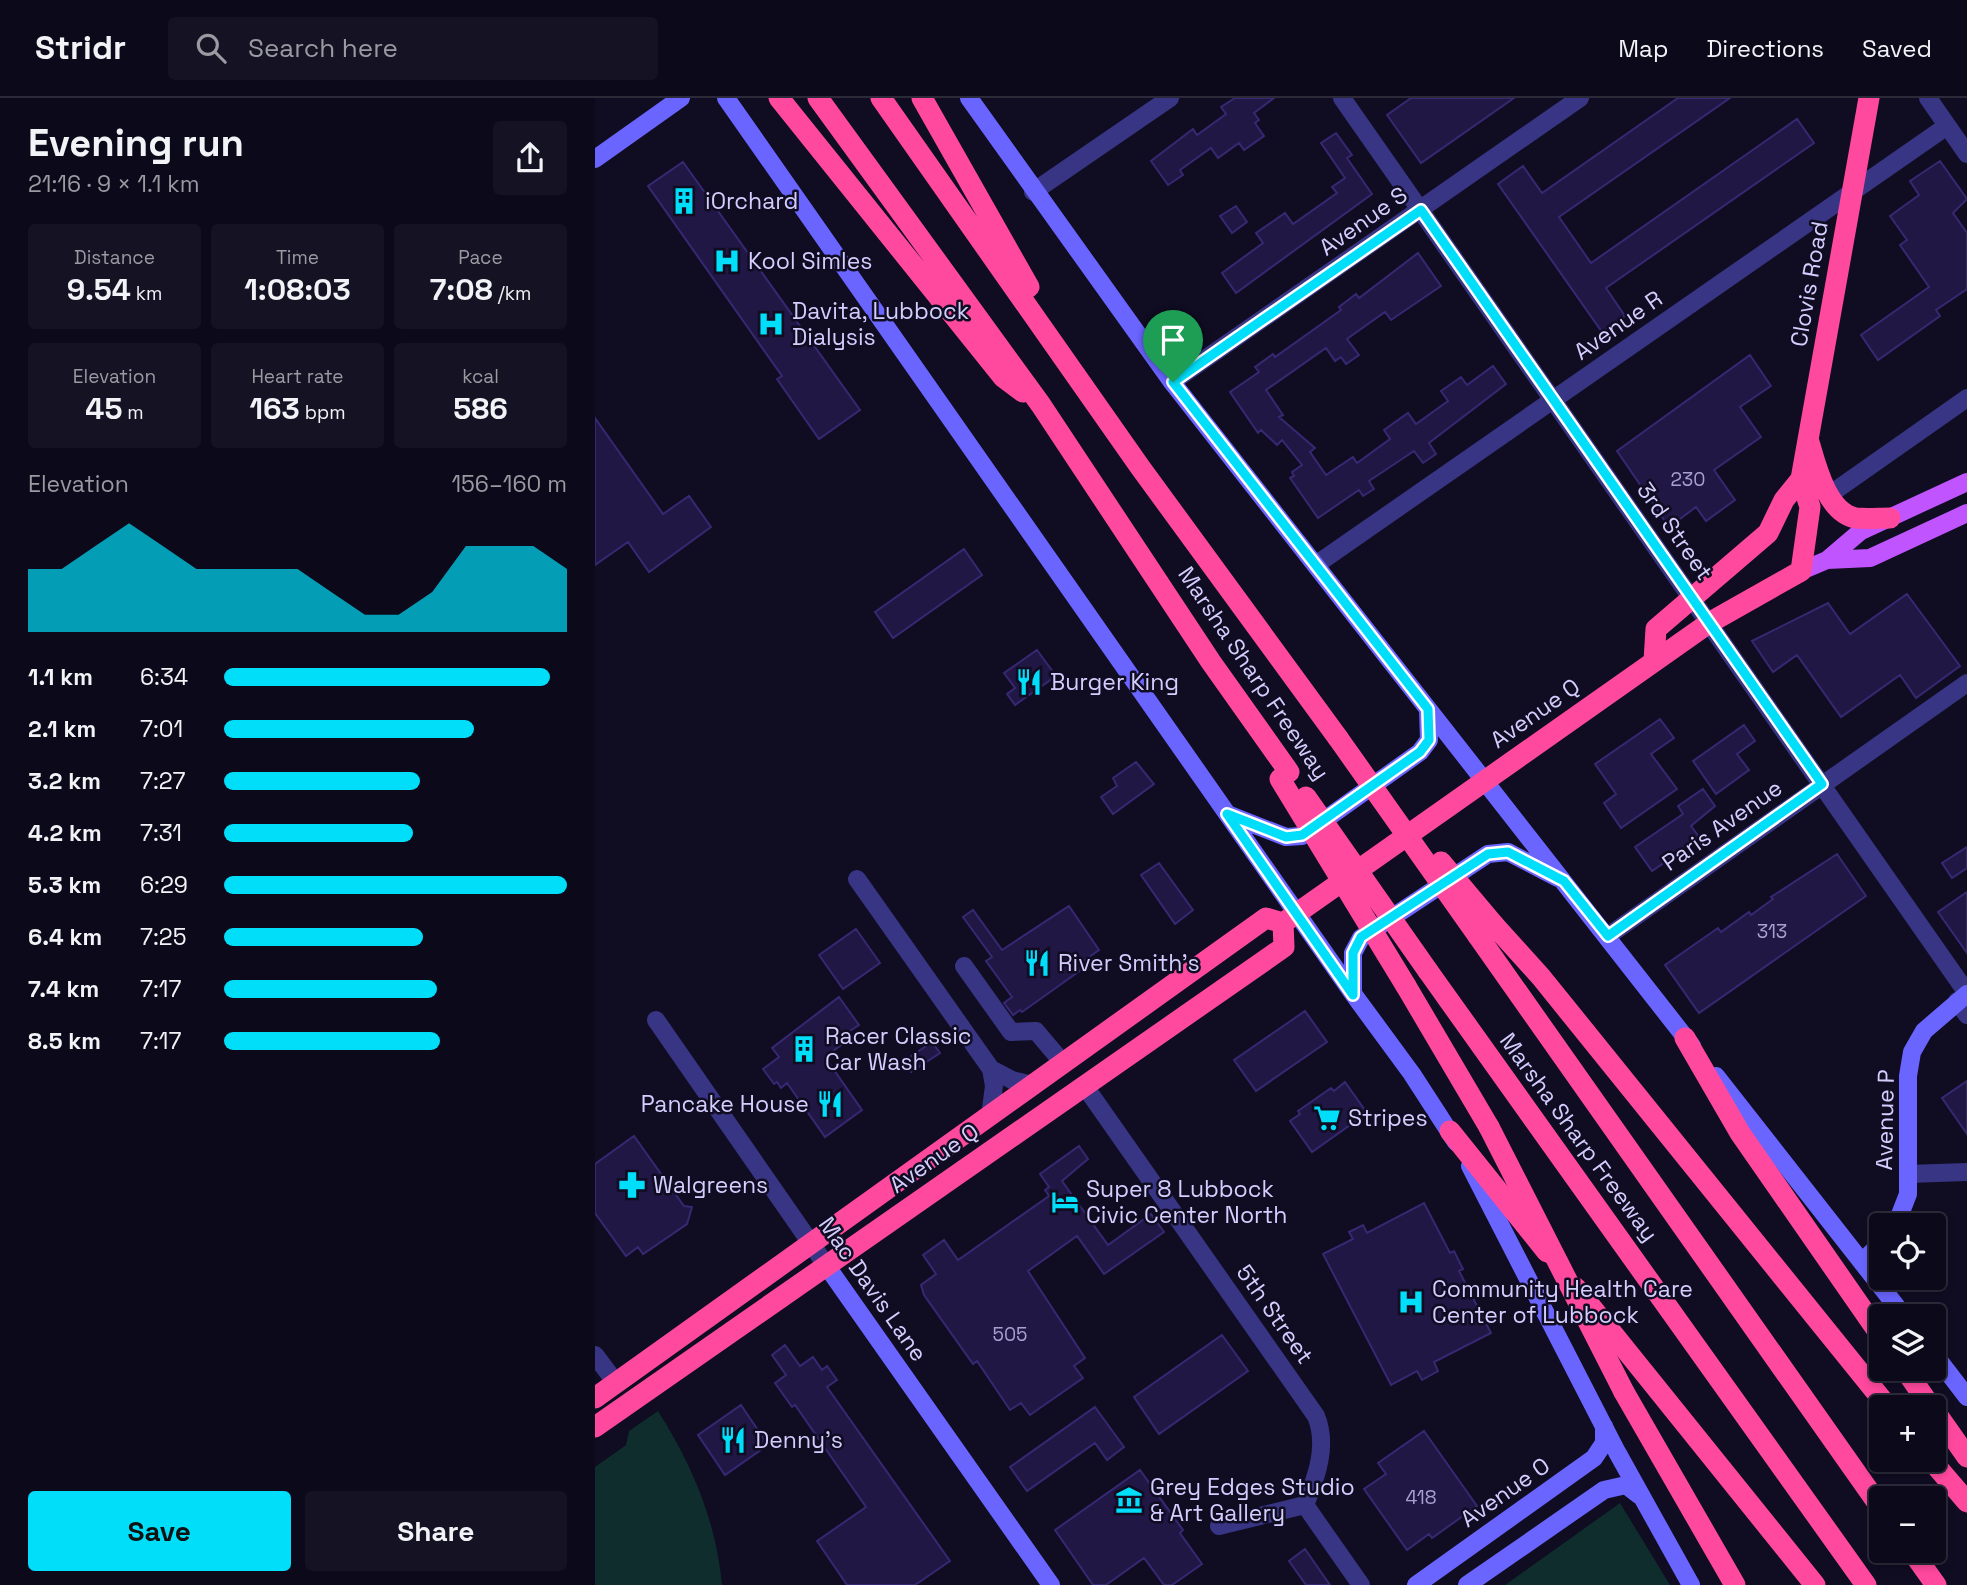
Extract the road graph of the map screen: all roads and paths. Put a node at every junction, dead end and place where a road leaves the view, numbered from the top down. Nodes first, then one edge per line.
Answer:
1 (681, 98) edge
2 (726, 98) edge
3 (779, 98) edge
4 (818, 98) edge
5 (881, 98) edge
6 (922, 98) edge
7 (969, 98) edge
8 (1170, 98) edge
9 (1342, 98) edge
10 (1580, 98) edge
11 (1868, 98) edge
12 (1928, 98) edge
13 (1947, 126) junction
14 (1967, 154) edge
15 (595, 159) edge
16 (1852, 191) junction
17 (1033, 192) junction
18 (1421, 210) junction
19 (1173, 382) junction
20 (1090, 395) junction
21 (1967, 398) edge
22 (1554, 400) junction
23 (1041, 405) junction
24 (1808, 437) junction
25 (1801, 480) junction
26 (1967, 482) edge
27 (1829, 495) junction
28 (1967, 513) edge
29 (1890, 518) junction
30 (1827, 560) junction
31 (1317, 564) junction
32 (1801, 571) junction
33 (1692, 598) junction
34 (1709, 623) junction
35 (1654, 661) junction
36 (1967, 683) edge
37 (1428, 709) junction
38 (1284, 775) junction
39 (1483, 783) junction
40 (1822, 784) junction
41 (1227, 814) junction
42 (856, 879) dead end
43 (1564, 881) junction
44 (1290, 918) junction
45 (1486, 930) junction
46 (1608, 936) junction
47 (964, 966) dead end
48 (1353, 995) junction
49 (1965, 1001) edge
50 (656, 1020) dead end
51 (1685, 1038) junction
52 (1063, 1063) junction
53 (991, 1069) junction
54 (1033, 1085) junction
55 (1084, 1085) junction
56 (990, 1116) junction
57 (1450, 1131) junction
58 (1967, 1172) edge
59 (1908, 1174) junction
60 (1901, 1213) edge
61 (813, 1245) junction
62 (1869, 1255) edge
63 (1862, 1262) junction
64 (826, 1265) junction
65 (1895, 1304) edge
66 (1869, 1319) edge
67 (595, 1355) edge
68 (1946, 1370) edge
69 (616, 1383) junction
70 (1878, 1395) edge
71 (1967, 1397) edge
72 (595, 1398) edge
73 (1604, 1426) junction
74 (595, 1427) edge
75 (1946, 1427) edge
76 (1967, 1457) edge
77 (1941, 1472) edge
78 (1869, 1490) edge
79 (1641, 1497) junction
80 (1967, 1502) edge
81 (1305, 1505) junction
82 (1219, 1526) dead end
83 (1920, 1563) edge
84 (1051, 1585) edge
85 (1361, 1585) edge
86 (1416, 1585) edge
87 (1467, 1585) edge
88 (1691, 1585) edge
89 (1735, 1585) edge
90 (1815, 1585) edge
91 (1866, 1585) edge
92 (1936, 1585) edge

1 - 15 main road
2 - 41 main road
3 - 23 highway
4 - 23 highway, Marsha Sharp Freeway
5 - 20 highway, Marsha Sharp Freeway
6 - 20 highway
7 - 17 main road
8 - 17 street
9 - 18 street, 3rd Street
10 - 18 street, Avenue S
11 - 16 highway, Clovis Road
12 - 13 street
13 - 14 street
13 - 16 street, Avenue R
16 - 22 street, Avenue R
16 - 24 highway, Clovis Road
17 - 19 main road
18 - 19 street, Avenue S
18 - 22 street, 3rd Street
19 - 31 main road
20 - 45 highway, Marsha Sharp Freeway, bridge
21 - 27 street
22 - 31 street, Avenue R
22 - 33 street, 3rd Street
23 - 38 highway, Marsha Sharp Freeway
24 - 25 highway, Clovis Road
24 - 27 highway
25 - 32 highway, Clovis Road
25 - 33 highway, Clovis Road
26 - 29 main road, Avenue Q
27 - 29 highway
28 - 30 main road, Avenue Q
29 - 30 main road, Avenue Q
30 - 32 main road, Avenue Q
31 - 37 main road
32 - 34 highway, Avenue Q
33 - 34 street, 3rd Street
33 - 35 highway, Clovis Road
34 - 35 highway, Avenue Q
34 - 40 street, 3rd Street
35 - 39 highway, Avenue Q
36 - 40 street, Paris Avenue
37 - 39 main road
37 - 41 main road
38 - 89 highway, bridge
38 - 91 highway, Marsha Sharp Freeway, bridge
39 - 43 main road
39 - 44 highway, Avenue Q
40 - 46 street, Paris Avenue
40 - 49 street, 3rd Street
41 - 44 main road
42 - 53 street
43 - 46 main road
43 - 48 main road
44 - 48 main road
44 - 52 highway, Avenue Q
44 - 55 highway, Avenue Q
45 - 70 highway
45 - 78 highway, Marsha Sharp Freeway
46 - 51 main road
47 - 52 street
48 - 57 main road
49 - 59 main road, Avenue P
50 - 61 street, Mac Davis Lane
51 - 63 main road
51 - 66 highway
52 - 54 highway, Avenue Q
53 - 54 street
53 - 56 street
54 - 56 highway, Avenue Q
55 - 64 highway, Avenue Q
55 - 81 street, 5th Street
56 - 61 highway, Avenue Q
57 - 73 main road
57 - 90 highway
58 - 59 street
59 - 60 main road, Avenue P
61 - 64 street, Mac Davis Lane
61 - 69 highway, Avenue Q
62 - 63 main road
63 - 65 main road
64 - 74 highway, Avenue Q
64 - 84 main road, Mac Davis Lane
67 - 69 street
68 - 71 main road
69 - 72 highway, Avenue Q
73 - 79 main road
73 - 86 main road, Avenue O
75 - 76 highway
77 - 80 highway
79 - 87 main road
79 - 88 main road
81 - 82 street
81 - 85 street
83 - 92 highway

